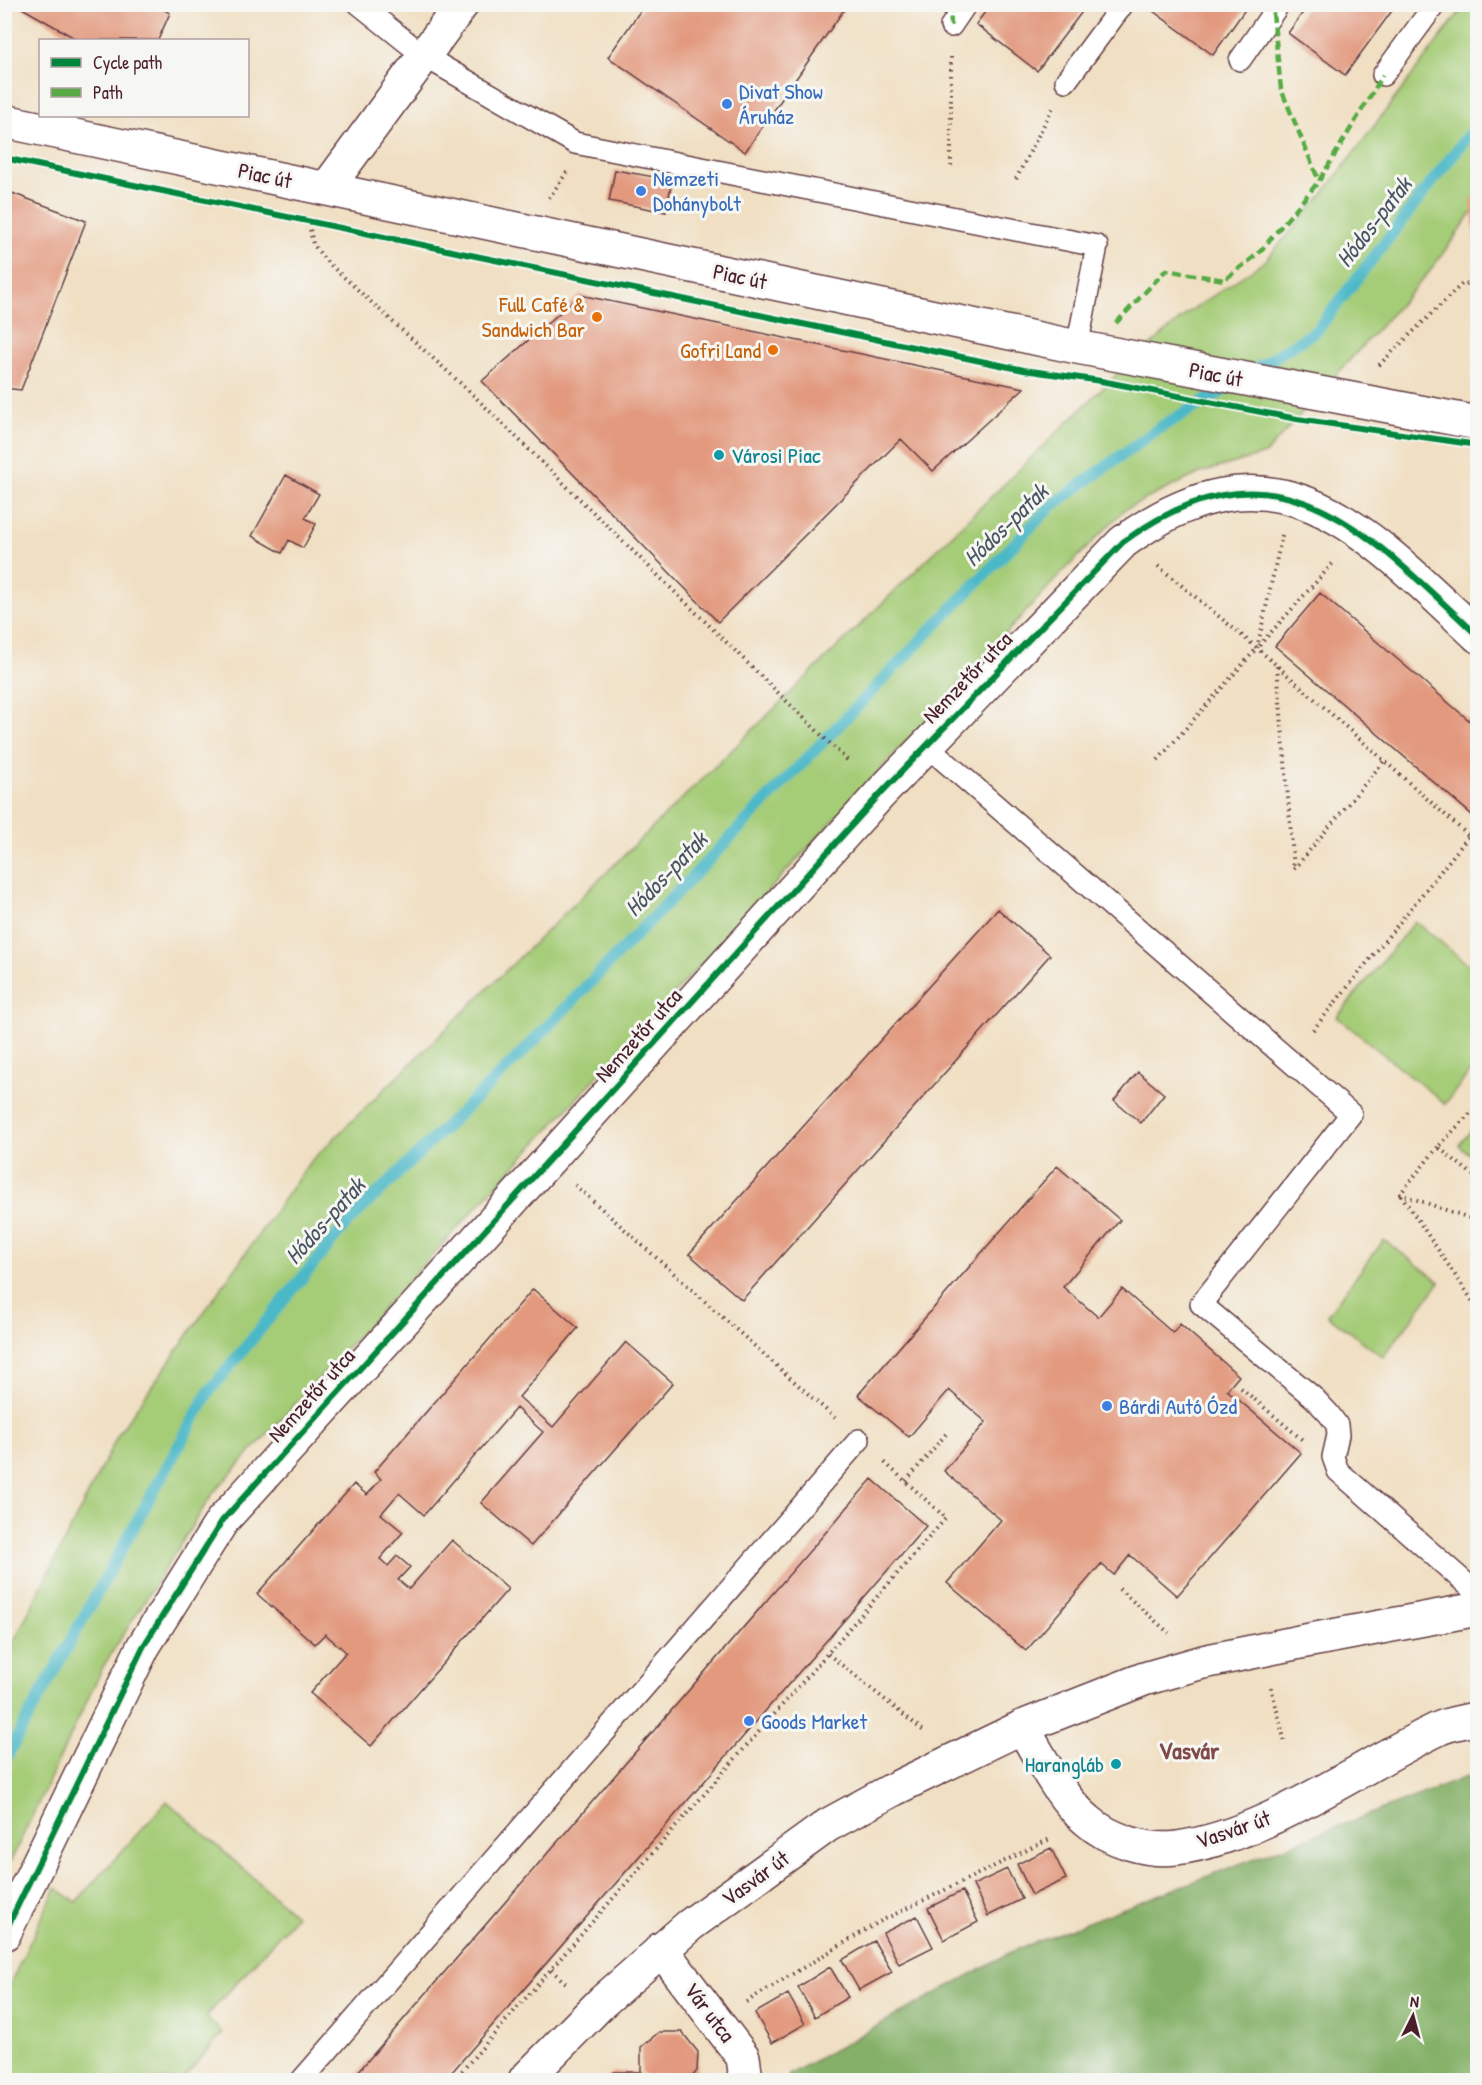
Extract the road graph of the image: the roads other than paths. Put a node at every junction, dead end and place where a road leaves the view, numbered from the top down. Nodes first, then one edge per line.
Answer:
1 (359, 4) edge
2 (462, 4) edge
3 (966, 4) edge
4 (1123, 4) edge
5 (1279, 4) edge
6 (1436, 4) edge
7 (951, 26) road end
8 (424, 56) junction
9 (1240, 60) dead end
10 (1383, 75) dead end
11 (1066, 81) road end
12 (4, 121) edge
13 (327, 188) junction
14 (1077, 347) junction
15 (1478, 423) edge
16 (1478, 636) edge
17 (926, 745) junction
18 (859, 1440) dead end
19 (1478, 1594) edge
20 (1478, 1609) edge
21 (1478, 1718) edge
22 (1022, 1727) junction
23 (4, 1934) edge
24 (661, 1949) junction
25 (302, 2080) edge
26 (525, 2080) edge
27 (743, 2080) edge

1 - 8 lane
2 - 8 street
3 - 7 lane
4 - 11 lane
5 - 9 lane
6 - 10 lane
8 - 13 street
8 - 14 lane
12 - 13 street, Piac út
13 - 14 street, Piac út
14 - 15 street, Piac út
16 - 17 street, Nemzetőr utca
17 - 19 lane
17 - 23 street, Nemzetőr utca
18 - 25 lane
20 - 22 street, Vasvár út
21 - 22 street, Vasvár út
22 - 24 street, Vasvár út
24 - 26 street, Vasvár út
24 - 27 street, Vár utca

